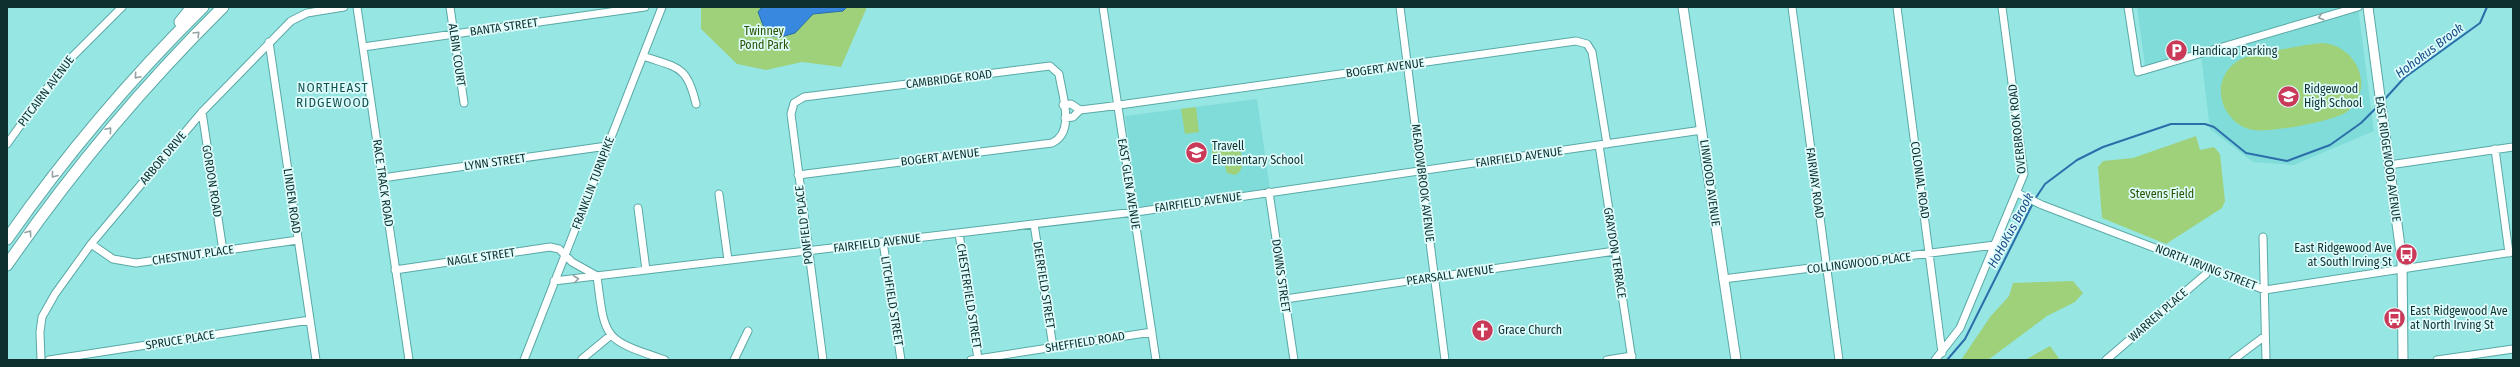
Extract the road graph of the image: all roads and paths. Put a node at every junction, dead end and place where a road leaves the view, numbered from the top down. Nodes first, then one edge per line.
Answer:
1 (122, 7) edge
2 (192, 7) edge
3 (203, 7) edge
4 (344, 7) edge
5 (357, 7) edge
6 (450, 7) edge
7 (645, 7) edge
8 (662, 7) edge
9 (1103, 7) edge
10 (1400, 7) edge
11 (1683, 7) edge
12 (1792, 7) edge
13 (1897, 7) edge
14 (2002, 7) edge
15 (2128, 7) edge
16 (2358, 7) edge
17 (2368, 7) edge
18 (222, 10) edge
19 (454, 34) junction
20 (269, 42) junction
21 (363, 47) junction
22 (154, 56) junction
23 (643, 56) junction
24 (1408, 65) junction
25 (804, 97) joint
26 (464, 103) dead end
27 (696, 104) dead end
28 (1063, 105) junction
29 (1117, 106) junction
30 (1080, 110) junction
31 (202, 112) junction
32 (1065, 118) junction
33 (1702, 130) junction
34 (7, 143) edge
35 (1607, 144) junction
36 (1599, 145) junction
37 (607, 146) junction
38 (2513, 147) edge
39 (2494, 149) junction
40 (2390, 165) junction
41 (1421, 171) junction
42 (798, 174) junction
43 (382, 178) junction
44 (1269, 192) junction
45 (2017, 193) junction
46 (719, 194) dead end
47 (638, 208) dead end
48 (1133, 212) junction
49 (1034, 224) junction
50 (959, 233) junction
51 (2263, 237) dead end
52 (7, 239) edge
53 (298, 240) junction
54 (883, 242) junction
55 (92, 244) junction
56 (1995, 245) junction
57 (223, 251) junction
58 (807, 251) junction
59 (1615, 251) junction
60 (1930, 253) junction
61 (2511, 253) edge
62 (564, 255) junction
63 (728, 260) junction
64 (7, 265) edge
65 (1826, 267) junction
66 (2208, 269) junction
67 (2403, 269) junction
68 (395, 270) junction
69 (646, 270) junction
70 (597, 276) junction
71 (1435, 277) junction
72 (1723, 279) junction
73 (554, 281) junction
74 (2265, 290) junction
75 (1285, 299) junction
76 (310, 320) junction
77 (748, 331) dead end
78 (1152, 332) junction
79 (611, 335) junction
80 (2265, 336) junction
81 (1053, 347) junction
82 (2513, 349) edge
83 (1942, 353) junction
84 (1632, 358) edge
85 (582, 359) edge
86 (661, 359) edge
87 (974, 359) edge
88 (41, 360) edge
89 (49, 360) edge
90 (316, 360) edge
91 (409, 360) edge
92 (524, 360) edge
93 (734, 360) edge
94 (823, 360) edge
95 (901, 360) edge
96 (1156, 360) edge
97 (1294, 360) edge
98 (1445, 360) edge
99 (1607, 360) edge
100 (1736, 360) edge
101 (1839, 360) edge
102 (1935, 360) edge
103 (2106, 360) edge
104 (2233, 360) edge
105 (2266, 360) edge
106 (2403, 360) edge
107 (2437, 360) edge

1 - 34 street, PITCAIRN AVENUE
2 - 22 highway
3 - 22 highway
4 - 20 street, ARBOR DRIVE
5 - 21 street, RACE TRACK ROAD
6 - 19 street, ALBIN COURT
7 - 19 street, BANTA STREET
8 - 23 street, FRANKLIN TURNPIKE
9 - 29 street, EAST GLEN AVENUE
10 - 24 street, MEADOWBROOK AVENUE
11 - 33 main road, LINWOOD AVENUE
12 - 65 street, FAIRWAY ROAD
13 - 60 street, COLONIAL ROAD
14 - 45 street, OVERBROOK ROAD
16 -> 15 street
17 - 40 main road, EAST RIDGEWOOD AVENUE
64 -> 18 highway
19 - 21 street, BANTA STREET
19 - 26 street, ALBIN COURT
20 - 31 street, ARBOR DRIVE
20 - 53 street, LINDEN ROAD
21 - 43 street, RACE TRACK ROAD
22 -> 52 highway
23 - 27 street
23 - 37 street, FRANKLIN TURNPIKE
24 - 29 street, BOGERT AVENUE
24 - 35 street, BOGERT AVENUE
24 - 41 street, MEADOWBROOK AVENUE
25 - 28 street, CAMBRIDGE ROAD
25 - 42 street, PONFIELD PLACE
28 - 30 street, BOGERT AVENUE
28 - 32 street, BOGERT AVENUE
29 - 30 street, BOGERT AVENUE
29 - 48 street, EAST GLEN AVENUE
30 - 32 street, BOGERT AVENUE
31 - 55 street, ARBOR DRIVE
31 - 57 street, GORDON ROAD
32 - 42 street, BOGERT AVENUE
33 - 35 street, FAIRFIELD AVENUE
33 - 72 main road, LINWOOD AVENUE
35 - 36 street, FAIRFIELD AVENUE
36 - 41 street, FAIRFIELD AVENUE
36 - 59 street, GRAYDON TERRACE
37 - 43 street, LYNN STREET
37 - 62 street, FRANKLIN TURNPIKE
38 - 39 street
39 - 40 street
39 - 61 street
40 - 67 main road, EAST RIDGEWOOD AVENUE
41 - 44 street, FAIRFIELD AVENUE
41 - 71 street, MEADOWBROOK AVENUE
42 - 58 street, PONFIELD PLACE
43 - 68 street, RACE TRACK ROAD
44 - 48 street, FAIRFIELD AVENUE
44 - 75 street, DOWNS STREET
45 - 56 street, OVERBROOK ROAD
45 - 66 street, NORTH IRVING STREET
46 - 63 street
47 - 69 street
48 - 49 street, FAIRFIELD AVENUE
48 - 78 street, EAST GLEN AVENUE
49 - 50 street, FAIRFIELD AVENUE
49 - 81 street, DEERFIELD STREET
50 - 54 street, FAIRFIELD AVENUE
50 - 87 street, CHESTERFIELD STREET
51 - 74 street
53 - 57 street, CHESTNUT PLACE
53 - 76 street, LINDEN ROAD
54 - 58 street, FAIRFIELD AVENUE
54 - 95 street, LITCHFIELD STREET
55 - 57 street, CHESTNUT PLACE
55 - 88 street, ARBOR DRIVE
56 - 60 street, COLLINGWOOD PLACE
56 - 83 street, OVERBROOK ROAD
58 - 63 street, FAIRFIELD AVENUE
58 - 94 street, PONFIELD PLACE
59 - 71 street, PEARSALL AVENUE
59 - 84 street, GRAYDON TERRACE
60 - 65 street, COLLINGWOOD PLACE
60 - 83 street, COLONIAL ROAD
61 - 67 street, NORTH IRVING STREET
62 - 68 street, NAGLE STREET
62 - 70 street
62 - 73 street, FRANKLIN TURNPIKE
63 - 69 street, FAIRFIELD AVENUE
65 - 72 street, COLLINGWOOD PLACE
65 - 101 street, FAIRWAY ROAD
66 - 74 street, NORTH IRVING STREET
66 - 103 street, WARREN PLACE
67 - 74 street, NORTH IRVING STREET
67 - 106 main road, EAST RIDGEWOOD AVENUE
68 - 91 street, RACE TRACK ROAD
69 - 70 street, FAIRFIELD AVENUE
73 -> 70 street, FAIRFIELD AVENUE
70 - 79 street
71 - 75 street, PEARSALL AVENUE
71 - 98 street, MEADOWBROOK AVENUE
72 - 100 main road, LINWOOD AVENUE
73 - 92 street, FRANKLIN TURNPIKE
74 - 80 street
75 - 97 street, DOWNS STREET
76 - 89 street, SPRUCE PLACE
76 - 90 street, LINDEN ROAD
77 - 93 street
78 - 81 street, SHEFFIELD ROAD
78 - 96 street, EAST GLEN AVENUE
79 - 85 street
79 - 86 street
80 - 104 street
80 - 105 street
81 - 87 street, SHEFFIELD ROAD
82 - 107 street
83 - 102 street, OVERBROOK ROAD
84 - 99 street

